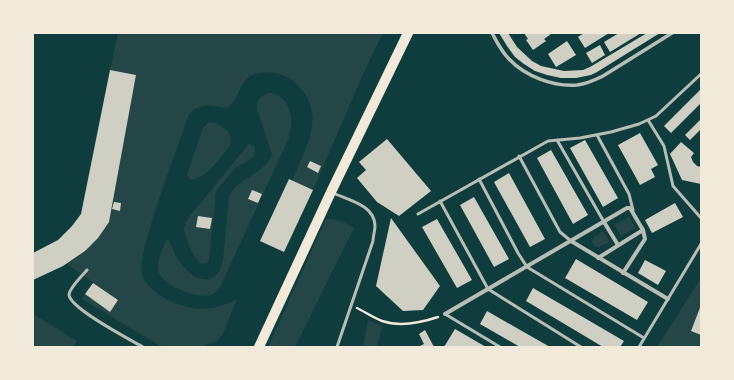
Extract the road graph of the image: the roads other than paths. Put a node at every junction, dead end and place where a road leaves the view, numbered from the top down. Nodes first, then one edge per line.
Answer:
1 (408, 33) edge
2 (492, 33) edge
3 (672, 33) edge
4 (701, 74) edge
5 (648, 120) junction
6 (597, 135) junction
7 (557, 140) junction
8 (519, 156) junction
9 (479, 179) junction
10 (331, 192) junction
11 (440, 201) junction
12 (631, 209) junction
13 (418, 214) dead end
14 (701, 218) edge
15 (604, 222) junction
16 (643, 230) junction
17 (571, 241) junction
18 (701, 244) edge
19 (618, 245) junction
20 (598, 258) junction
21 (527, 266) junction
22 (87, 270) dead end
23 (624, 273) junction
24 (488, 289) junction
25 (668, 299) junction
26 (445, 314) joint
27 (644, 338) junction
28 (143, 347) edge
29 (259, 347) edge
30 (337, 347) edge
31 (500, 347) edge
32 (581, 347) edge
33 (639, 347) edge

1 - 10 main road
2 - 3 street
4 - 5 lane
5 - 6 lane
5 - 14 lane
6 - 7 lane
6 - 12 lane
7 - 8 lane
7 - 15 lane
8 - 9 lane
8 - 17 lane
9 - 11 lane
9 - 21 lane
10 - 29 main road
10 - 30 lane
11 - 13 lane
11 - 24 lane
12 - 15 street
12 - 16 street
15 - 17 street
15 - 19 street
16 - 19 street
16 - 23 street
17 - 20 street
17 - 21 street
18 - 25 lane
19 - 20 street
20 - 23 street
21 - 24 street
21 - 27 lane
22 - 28 lane
23 - 25 street
24 - 26 street
24 - 32 lane
25 - 27 lane
26 - 31 lane
27 - 33 lane

